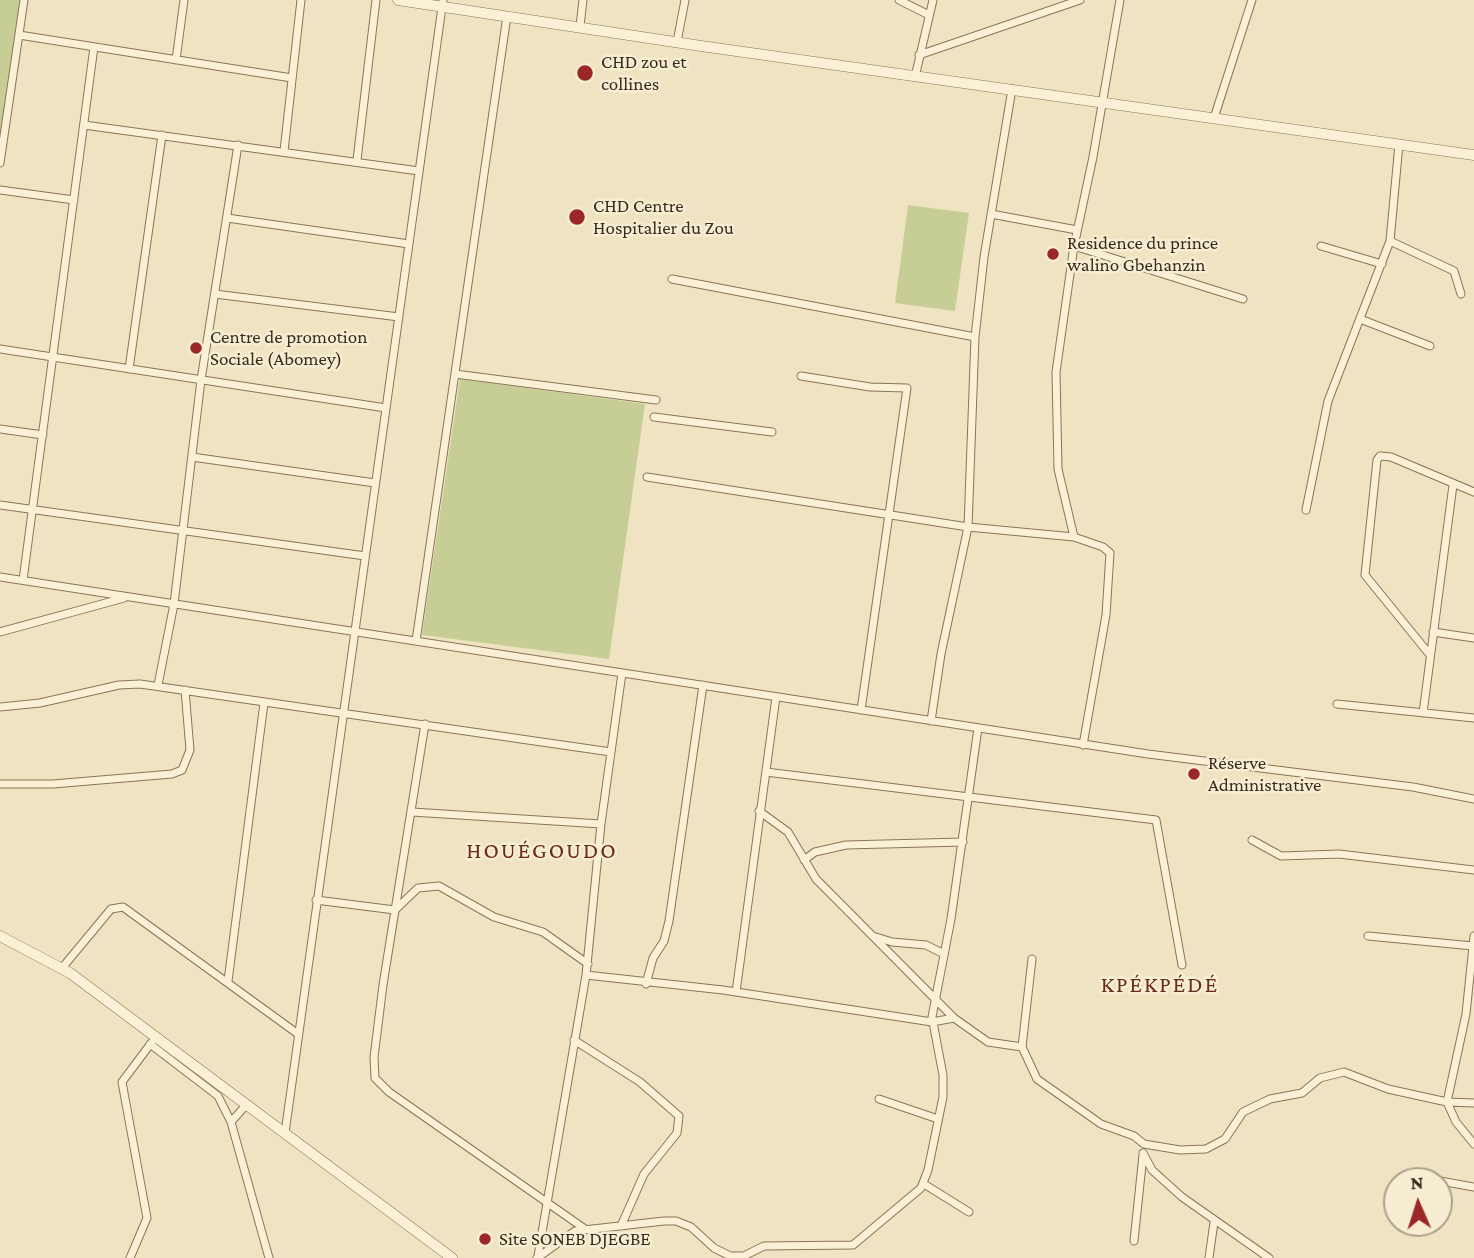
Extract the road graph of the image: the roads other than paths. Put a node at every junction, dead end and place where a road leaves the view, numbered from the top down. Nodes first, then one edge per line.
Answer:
1 (24, 0) edge
2 (184, 0) edge
3 (301, 0) edge
4 (376, 0) edge
5 (398, 0) edge
6 (583, 0) edge
7 (685, 0) edge
8 (899, 0) edge
9 (933, 0) edge
10 (1080, 0) edge
11 (1120, 0) edge
12 (1252, 0) edge
13 (442, 3) edge
14 (929, 15) junction
15 (507, 16) junction
16 (580, 26) junction
17 (19, 35) junction
18 (677, 42) junction
19 (94, 47) junction
20 (919, 55) junction
21 (176, 60) junction
22 (915, 77) junction
23 (292, 78) junction
24 (1012, 89) junction
25 (1102, 102) junction
26 (1214, 118) junction
27 (84, 125) junction
28 (162, 135) junction
29 (238, 145) junction
30 (1399, 145) junction
31 (284, 151) junction
32 (1474, 155) edge
33 (356, 160) junction
34 (0, 163) edge
35 (419, 171) junction
36 (0, 190) edge
37 (74, 200) junction
38 (991, 214) junction
39 (227, 218) junction
40 (1077, 230) junction
41 (1390, 241) junction
42 (409, 244) junction
43 (1074, 246) junction
44 (1321, 246) dead end
45 (1382, 264) junction
46 (672, 279) dead end
47 (215, 293) junction
48 (1461, 294) dead end
49 (1243, 299) dead end
50 (399, 317) junction
51 (1360, 319) junction
52 (975, 337) junction
53 (1430, 346) dead end
54 (0, 349) edge
55 (54, 358) junction
56 (129, 369) junction
57 (455, 374) junction
58 (801, 376) dead end
59 (201, 380) junction
60 (656, 400) dead end
61 (386, 408) junction
62 (654, 417) dead end
63 (0, 429) edge
64 (772, 432) dead end
65 (43, 435) junction
66 (192, 457) junction
67 (647, 477) dead end
68 (375, 484) junction
69 (1453, 485) junction
70 (1474, 492) edge
71 (0, 505) edge
72 (34, 509) junction
73 (1306, 510) dead end
74 (888, 514) junction
75 (968, 527) junction
76 (183, 530) junction
77 (1074, 537) junction
78 (365, 556) junction
79 (0, 577) edge
80 (23, 580) junction
81 (128, 597) junction
82 (174, 604) junction
83 (354, 631) junction
84 (0, 632) edge
85 (1433, 632) junction
86 (1474, 638) edge
87 (416, 641) junction
88 (1430, 655) junction
89 (622, 673) junction
90 (158, 685) junction
91 (702, 685) junction
92 (185, 690) junction
93 (776, 697) junction
94 (264, 703) junction
95 (1337, 704) dead end
96 (0, 707) edge
97 (860, 710) junction
98 (342, 713) junction
99 (1423, 713) junction
100 (1474, 718) edge
101 (931, 721) junction
102 (425, 724) junction
103 (978, 728) junction
104 (1083, 745) junction
105 (611, 752) junction
106 (766, 772) junction
107 (0, 784) edge
108 (970, 797) junction
109 (1474, 799) edge
110 (759, 811) junction
111 (412, 812) junction
112 (601, 824) junction
113 (1252, 840) dead end
114 (963, 842) junction
115 (804, 860) junction
116 (1474, 870) edge
117 (316, 900) junction
118 (395, 910) junction
119 (0, 936) edge
120 (875, 936) junction
121 (1368, 936) dead end
122 (1474, 936) edge
123 (1472, 946) edge
124 (942, 953) junction
125 (1032, 958) dead end
126 (588, 964) junction
127 (1182, 965) dead end
128 (62, 968) junction
129 (586, 975) junction
130 (229, 981) junction
131 (646, 984) junction
132 (736, 992) junction
133 (937, 1002) junction
134 (954, 1018) junction
135 (932, 1023) junction
136 (298, 1034) junction
137 (154, 1040) junction
138 (574, 1040) junction
139 (1022, 1047) junction
140 (879, 1099) dead end
141 (1447, 1102) junction
142 (1474, 1103) edge
143 (247, 1104) junction
144 (938, 1119) junction
145 (232, 1122) junction
146 (285, 1133) junction
147 (1144, 1144) junction
148 (1474, 1144) edge
149 (1143, 1153) junction
150 (1453, 1183) edge
151 (924, 1184) junction
152 (1474, 1187) edge
153 (546, 1201) junction
154 (969, 1212) dead end
155 (1214, 1222) junction
156 (621, 1226) junction
157 (585, 1229) junction
158 (1134, 1241) dead end
159 (744, 1257) edge
160 (131, 1258) edge
161 (269, 1258) edge
162 (452, 1258) edge
163 (537, 1258) edge
164 (1209, 1258) edge
165 (1269, 1258) edge

1 - 17 street
2 - 21 street
3 - 23 street
4 - 33 street
5 - 13 street
6 - 16 street
7 - 18 street
8 - 14 street
9 - 14 street
10 - 20 street
11 - 25 street
12 - 26 street
13 - 15 street
13 - 35 street
14 - 20 street
15 - 16 street
15 - 57 street
16 - 18 street
17 - 19 street
17 - 34 street
18 - 22 street
19 - 21 street
19 - 27 street
20 - 22 street
21 - 23 street
22 - 24 street
23 - 31 street
24 - 25 street
24 - 38 street
25 - 26 street
25 - 40 street
26 - 30 street
27 - 28 street
27 - 37 street
28 - 29 street
28 - 56 street
29 - 31 street
29 - 39 street
30 - 32 street
30 - 41 street
31 - 33 street
33 - 35 street
35 - 42 street
36 - 37 street
37 - 55 street
38 - 40 street
38 - 52 street
39 - 42 street
39 - 47 street
40 - 43 street
41 - 45 street
41 - 48 street
42 - 50 street
43 - 49 street
43 - 77 street
44 - 45 street
45 - 51 street
46 - 52 street
47 - 50 street
47 - 59 street
50 - 61 street
51 - 53 street
51 - 73 street
52 - 75 street
54 - 55 street
55 - 56 street
55 - 65 street
56 - 59 street
57 - 60 street
57 - 87 street
58 - 74 street
59 - 61 street
59 - 66 street
61 - 68 street
62 - 64 street
63 - 65 street
65 - 72 street
66 - 68 street
66 - 76 street
67 - 74 street
68 - 78 street
69 - 70 street
69 - 85 street
69 - 88 street
71 - 72 street
72 - 76 street
72 - 80 street
74 - 75 street
74 - 97 street
75 - 77 street
75 - 101 street
76 - 78 street
76 - 82 street
77 - 104 street
78 - 83 street
79 - 80 street
80 - 81 street
81 - 82 street
81 - 84 street
82 - 83 street
82 - 90 street
83 - 87 street
83 - 98 street
85 - 86 street
85 - 88 street
87 - 89 street
88 - 99 street
89 - 91 street
89 - 105 street
90 - 92 street
90 - 96 street
91 - 93 street
91 - 131 street
92 - 94 street
92 - 107 street
93 - 97 street
93 - 106 street
94 - 98 street
94 - 130 street
95 - 99 street
97 - 101 street
98 - 102 street
98 - 117 street
99 - 100 street
101 - 103 street
102 - 105 street
102 - 111 street
103 - 104 street
103 - 108 street
104 - 109 street
105 - 112 street
106 - 108 street
106 - 110 street
108 - 114 street
108 - 127 street
110 - 115 street
110 - 132 street
111 - 112 street
111 - 118 street
112 - 126 street
113 - 116 street
114 - 115 street
114 - 124 street
115 - 120 street
117 - 118 street
117 - 136 street
118 - 126 street
118 - 153 street
119 - 128 street
120 - 124 street
120 - 133 street
121 - 123 street
122 - 123 street
123 - 141 street
124 - 133 street
125 - 139 street
126 - 129 street
128 - 130 street
128 - 137 street
129 - 131 street
129 - 138 street
130 - 136 street
131 - 132 street
132 - 135 street
133 - 134 street
133 - 135 street
134 - 135 street
134 - 139 street
135 - 144 street
136 - 146 street
137 - 143 street
137 - 145 street
137 - 160 street
138 - 153 street
138 - 156 street
139 - 147 street
140 - 144 street
141 - 142 street
141 - 147 street
141 - 148 street
143 - 145 street
143 - 146 street
144 - 151 street
145 - 161 street
146 - 162 street
147 - 149 street
149 - 155 street
149 - 158 street
150 - 152 street
151 - 154 street
151 - 159 street
153 - 157 street
153 - 163 street
155 - 164 street
155 - 165 street
156 - 157 street
156 - 159 street
157 - 163 street

